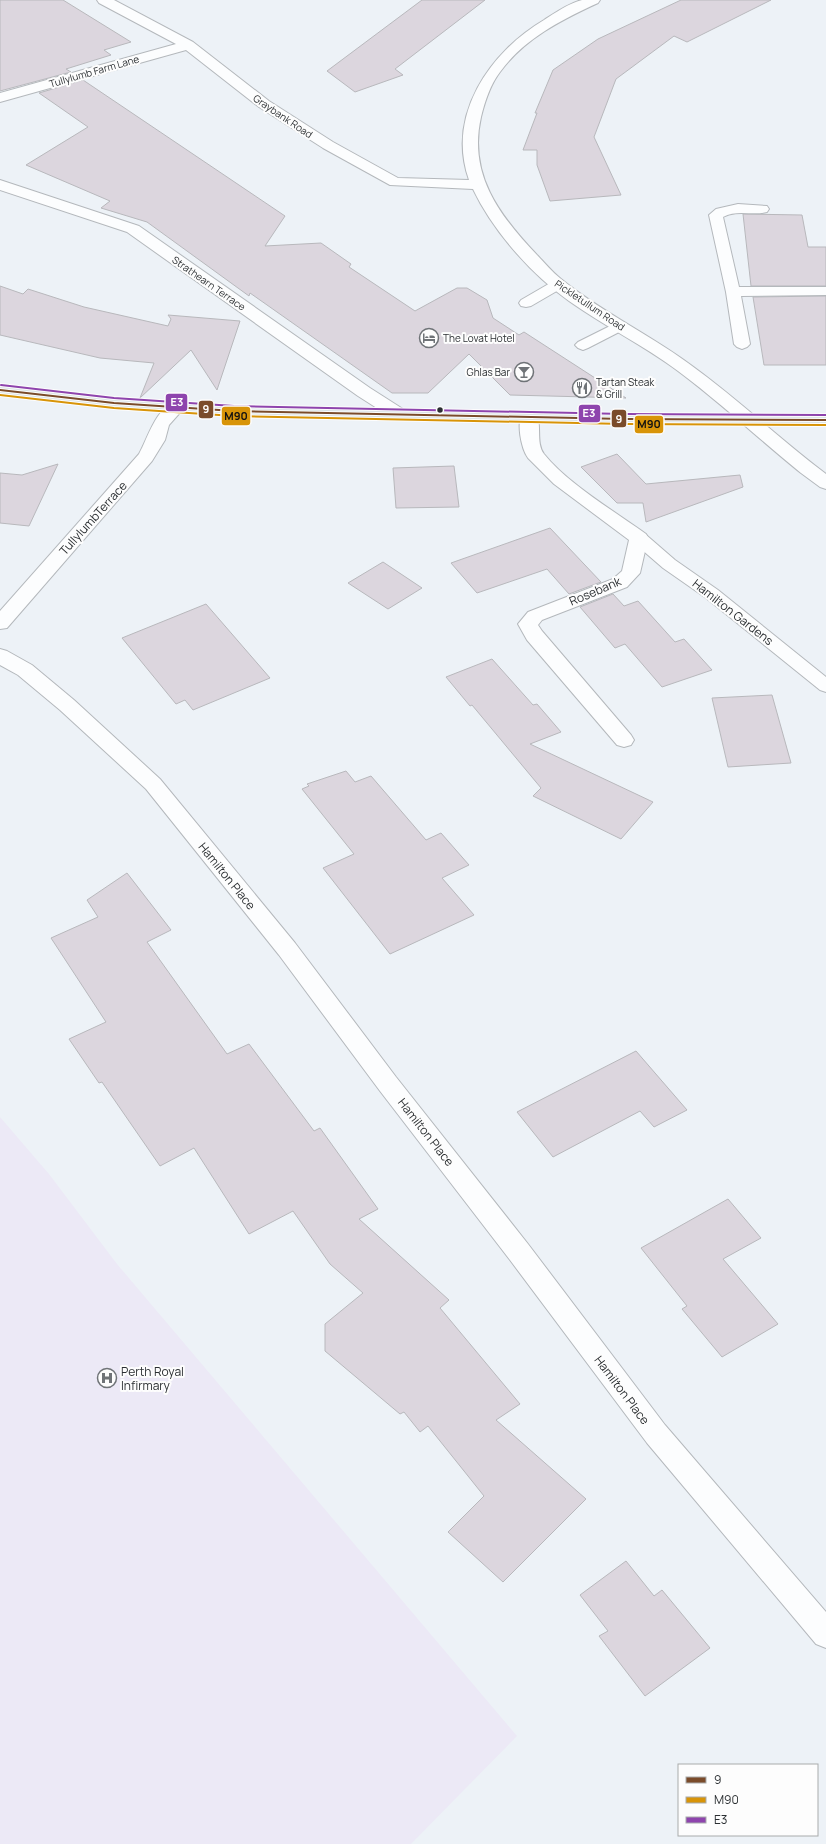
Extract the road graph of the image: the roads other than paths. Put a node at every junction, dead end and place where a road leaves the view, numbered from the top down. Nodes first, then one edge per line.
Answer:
1 (104, 0) edge
2 (593, 0) edge
3 (188, 45) junction
4 (0, 98) edge
5 (479, 184) junction
6 (0, 185) edge
7 (762, 209) dead end
8 (557, 285) junction
9 (826, 291) edge
10 (733, 292) junction
11 (526, 303) dead end
12 (620, 326) junction
13 (742, 344) dead end
14 (583, 345) dead end
15 (0, 390) edge
16 (176, 407) junction
17 (400, 415) junction
18 (529, 416) junction
19 (746, 420) junction
20 (826, 420) edge
21 (826, 483) edge
22 (639, 538) junction
23 (0, 623) edge
24 (0, 656) edge
25 (826, 686) edge
26 (624, 740) dead end
27 (826, 1634) edge

1 - 3 street, Graybank Road
2 - 5 street, Pickletullum Road
3 - 4 street, Tullylumb Farm Lane
3 - 5 street, Graybank Road
5 - 8 street, Pickletullum Road
6 - 17 street, Strathearn Terrace
7 - 10 lane
8 - 11 lane
8 - 12 street, Pickletullum Road
9 - 10 lane
10 - 13 lane
12 - 14 lane
12 - 19 street, Pickletullum Road
15 - 16 main road
16 - 17 main road
16 - 23 street, TullylumbTerrace
17 - 18 main road
18 - 19 main road
18 - 22 street
19 - 20 main road
19 - 21 street, Pickletullum Road
22 - 25 lane, Hamilton Gardens
22 - 26 street, Rosebank
24 - 27 street, Hamilton Place

